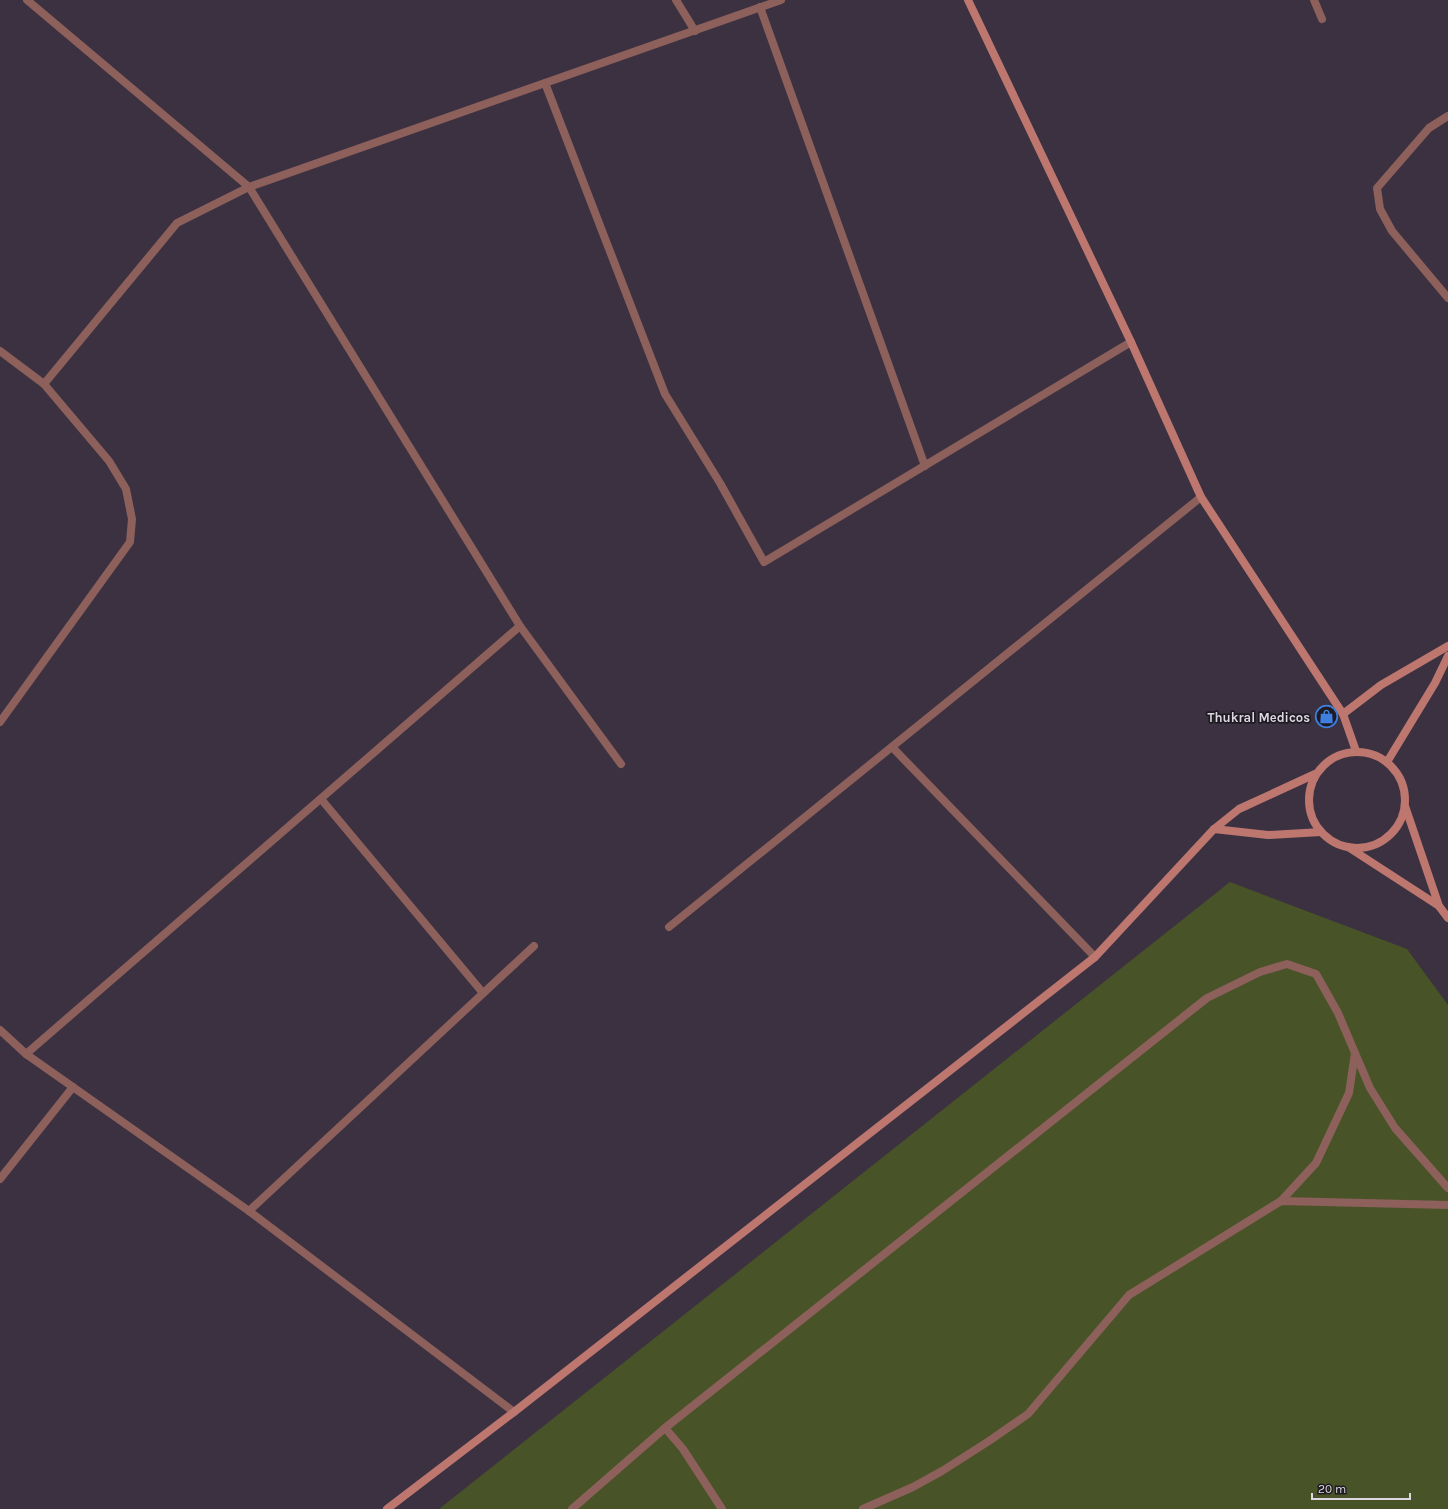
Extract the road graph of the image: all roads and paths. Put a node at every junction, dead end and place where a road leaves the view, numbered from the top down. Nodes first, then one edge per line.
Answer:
1 (27, 0) edge
2 (676, 0) edge
3 (781, 0) edge
4 (968, 0) edge
5 (1314, 0) edge
6 (760, 7) junction
7 (1322, 19) dead end
8 (695, 31) junction
9 (545, 83) junction
10 (1448, 116) edge
11 (249, 187) junction
12 (1448, 298) edge
13 (1131, 342) junction
14 (0, 351) edge
15 (44, 384) junction
16 (925, 466) junction
17 (1201, 497) junction
18 (520, 626) junction
19 (1448, 646) edge
20 (1448, 656) edge
21 (1343, 714) junction
22 (0, 722) edge
23 (892, 747) junction
24 (1356, 751) junction
25 (1387, 762) junction
26 (621, 764) dead end
27 (1315, 774) junction
28 (321, 799) junction
29 (1405, 806) junction
30 (1214, 829) junction
31 (1321, 832) junction
32 (1348, 847) junction
33 (1439, 906) junction
34 (1448, 918) edge
35 (669, 927) dead end
36 (534, 946) dead end
37 (1095, 957) junction
38 (484, 993) junction
39 (0, 1030) edge
40 (1355, 1053) junction
41 (26, 1054) junction
42 (73, 1087) junction
43 (0, 1179) edge
44 (1448, 1188) edge
45 (1281, 1201) junction
46 (1448, 1205) edge
47 (249, 1212) junction
48 (514, 1412) junction
49 (665, 1428) junction
50 (387, 1509) edge
51 (572, 1509) edge
52 (722, 1509) edge
53 (863, 1509) edge

1 - 11 street
2 - 8 street
3 - 6 street
4 - 13 street
5 - 7 street
6 - 8 street
6 - 16 street
8 - 9 street
9 - 11 street
9 - 16 street
10 - 12 street
11 - 15 street
11 - 18 street
13 - 16 street
13 - 17 street
14 - 15 street
15 - 22 street
17 - 21 street
17 - 23 street
18 - 26 street
18 - 28 street
19 - 21 street
20 - 25 street
21 - 24 street
23 - 35 street
23 - 37 street
24 - 25 street
24 - 27 street
25 - 29 street
27 - 30 street
27 - 31 street
28 - 38 street
28 - 41 street
29 - 32 street
29 - 33 street
30 - 31 street
30 - 37 street
31 - 32 street
32 - 33 street
33 - 34 street
36 - 38 street
37 - 48 street
38 - 47 street
39 - 41 street
40 - 44 street
40 - 45 street
40 - 49 street
41 - 42 street
42 - 43 street
42 - 47 street
45 - 46 street
45 - 53 street
47 - 48 street
48 - 50 street
49 - 51 street
49 - 52 street

